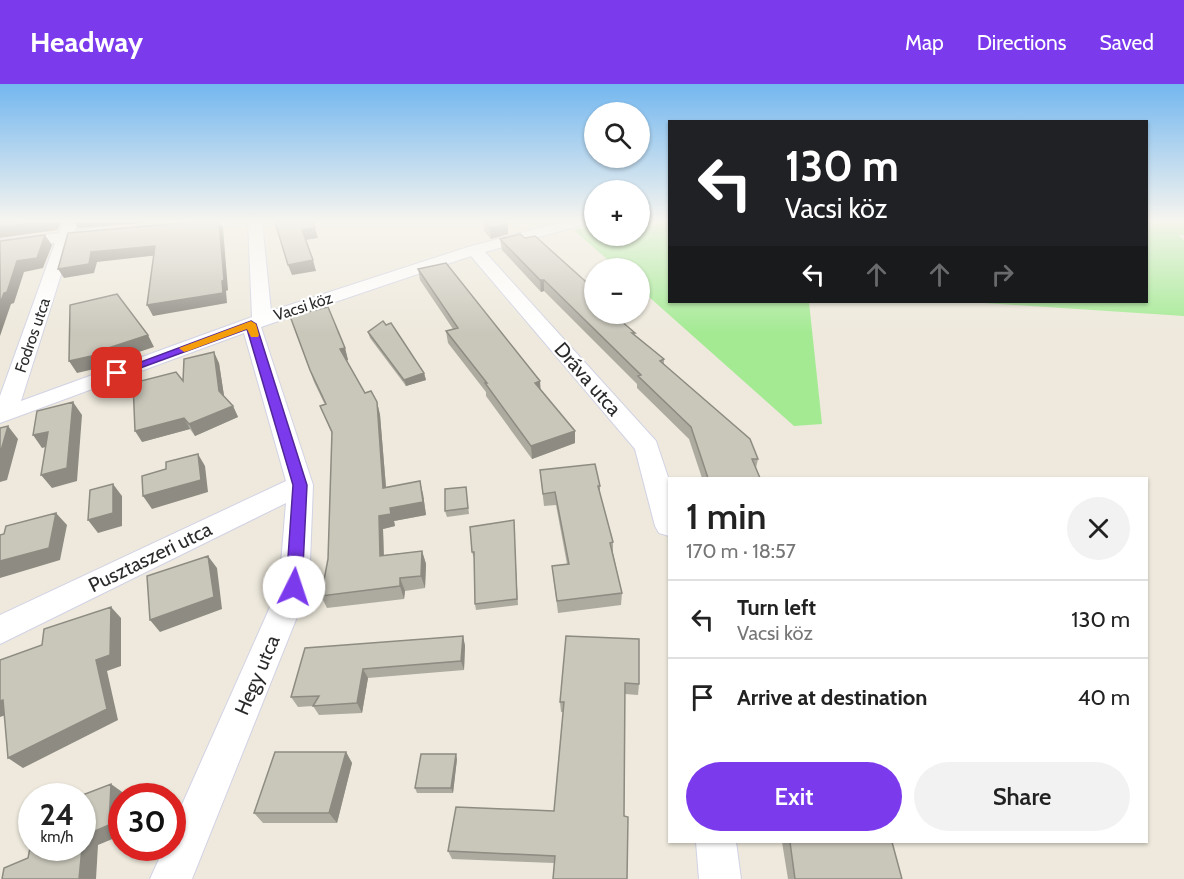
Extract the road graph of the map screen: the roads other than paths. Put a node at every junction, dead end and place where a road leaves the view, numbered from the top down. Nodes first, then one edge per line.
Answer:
1 (57, 259) edge
2 (256, 259) edge
3 (444, 259) edge
4 (483, 259) edge
5 (257, 322) junction
6 (2, 415) edge
7 (300, 485) junction
8 (668, 522) edge
9 (0, 630) edge
10 (716, 843) edge
11 (171, 879) edge
12 (720, 879) edge

1 - 6 street, Fodros utca
2 - 5 street, Hegy utca
3 - 5 street, Vacsi köz
4 - 8 street, Dráva utca
5 - 6 street, Vacsi köz
5 - 7 street, Hegy utca
7 - 9 street, Pusztaszeri utca
7 - 11 street, Hegy utca
10 - 12 street

